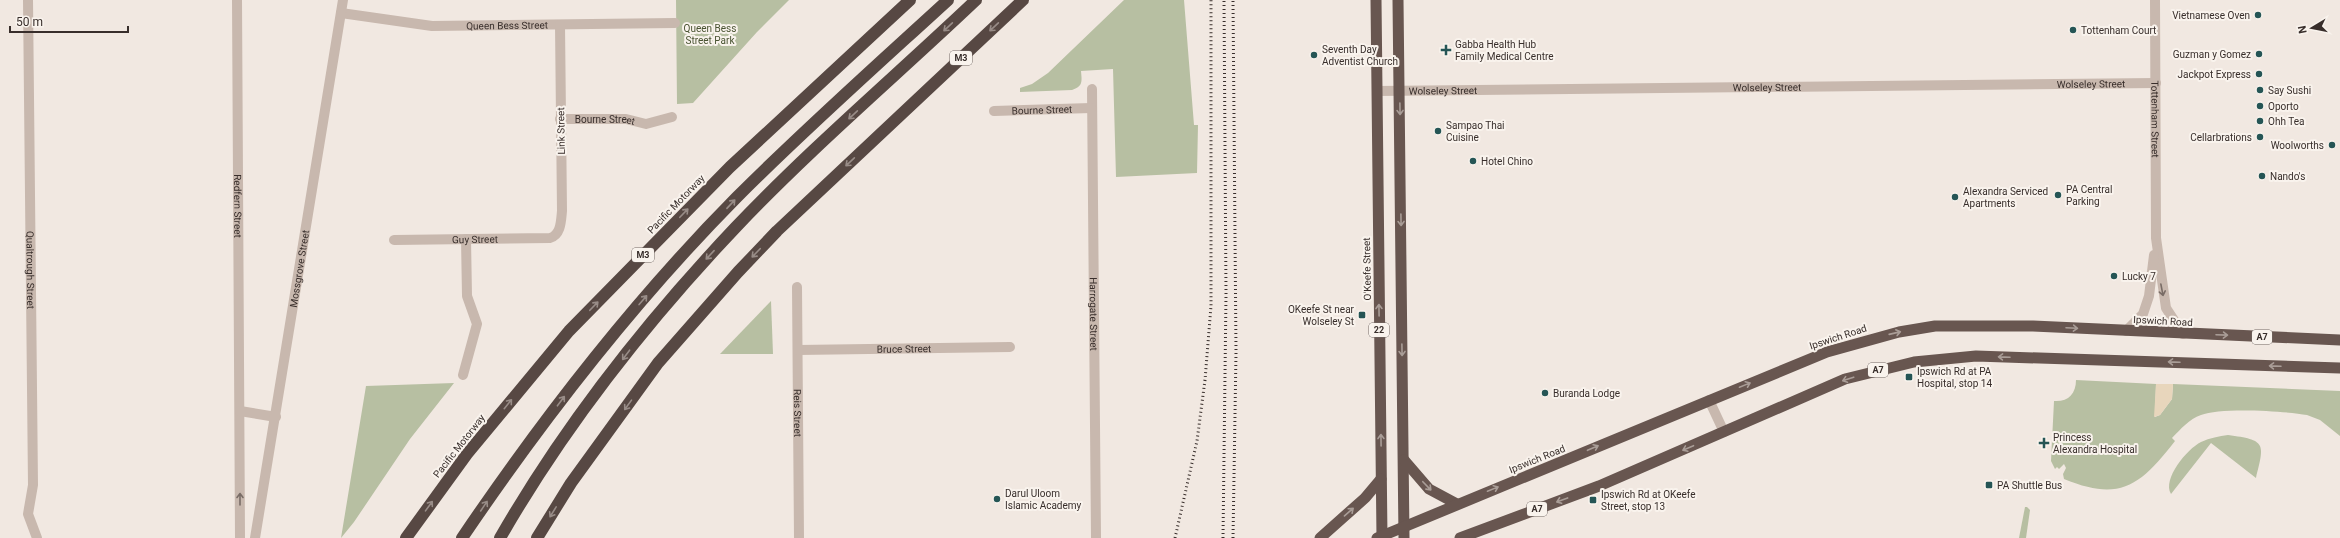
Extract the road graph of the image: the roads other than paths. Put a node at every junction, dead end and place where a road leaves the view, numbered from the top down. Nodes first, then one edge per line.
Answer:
1 (28, 0) edge
2 (237, 0) edge
3 (343, 0) edge
4 (910, 0) edge
5 (948, 0) edge
6 (976, 0) edge
7 (1023, 0) edge
8 (1376, 0) edge
9 (1398, 0) edge
10 (2155, 0) edge
11 (341, 13) junction
12 (675, 23) dead end
13 (560, 25) junction
14 (2156, 83) junction
15 (1092, 89) dead end
16 (1377, 91) junction
17 (1399, 91) junction
18 (1091, 108) junction
19 (994, 110) dead end
20 (672, 117) dead end
21 (560, 119) junction
22 (555, 236) joint
23 (2156, 238) junction
24 (466, 239) junction
25 (394, 240) dead end
26 (797, 287) dead end
27 (2126, 331) junction
28 (2183, 334) junction
29 (2340, 340) edge
30 (1010, 347) dead end
31 (798, 350) junction
32 (2340, 368) edge
33 (463, 375) dead end
34 (1709, 400) junction
35 (240, 411) junction
36 (276, 417) junction
37 (1724, 432) junction
38 (1404, 460) junction
39 (1381, 479) junction
40 (1457, 504) junction
41 (1404, 533) edge
42 (1380, 537) edge
43 (37, 538) edge
44 (240, 538) edge
45 (256, 538) edge
46 (406, 538) edge
47 (462, 538) edge
48 (500, 538) edge
49 (537, 538) edge
50 (799, 538) edge
51 (1096, 538) edge
52 (1320, 538) edge
53 (1460, 538) edge

1 - 43 street, Qualtrough Street
2 - 35 street, Redfern Street
3 - 11 street, Mossgrove Street
46 -> 4 highway, Pacific Motorway / M3
47 -> 5 highway
6 -> 48 highway
7 -> 49 highway, M3
8 - 16 highway, O'Keefe Street / 22
9 - 17 highway, 22
10 - 14 street, Tottenham Street
11 - 13 street, Queen Bess Street
11 - 36 street, Mossgrove Street
12 - 13 street, Queen Bess Street
13 - 21 street, Link Street
14 - 17 street, Wolseley Street
14 - 23 street, Tottenham Street
15 - 18 street, Harrogate Street
16 - 17 street, Wolseley Street
39 -> 16 highway, O'Keefe Street / 22
17 -> 38 highway, 22
18 - 19 street, Bourne Street
18 - 51 street, Harrogate Street
20 - 21 street, Bourne Street
21 - 22 street, Link Street
22 - 24 street, Guy Street
23 - 27 street, Tottenham Street
23 -> 28 street, Tottenham Street
24 - 25 street, Guy Street
24 - 33 street
26 - 31 street, Reis Street
27 - 28 highway, Ipswich Road / A7
34 -> 27 highway, Ipswich Road / A7
28 -> 29 highway, Ipswich Road / A7
30 - 31 street, Bruce Street
31 - 50 street, Reis Street
32 -> 37 highway, A7
34 - 37 street
40 -> 34 highway, Ipswich Road / A7
35 - 36 street
44 -> 35 street, Redfern Street
36 - 45 street, Mossgrove Street
37 -> 53 highway, A7
38 -> 40 highway
38 - 41 highway, 22
39 - 42 highway, O'Keefe Street / 22
52 -> 39 highway
40 - 41 highway, Ipswich Road / A7
41 - 42 highway, Ipswich Road / A7

